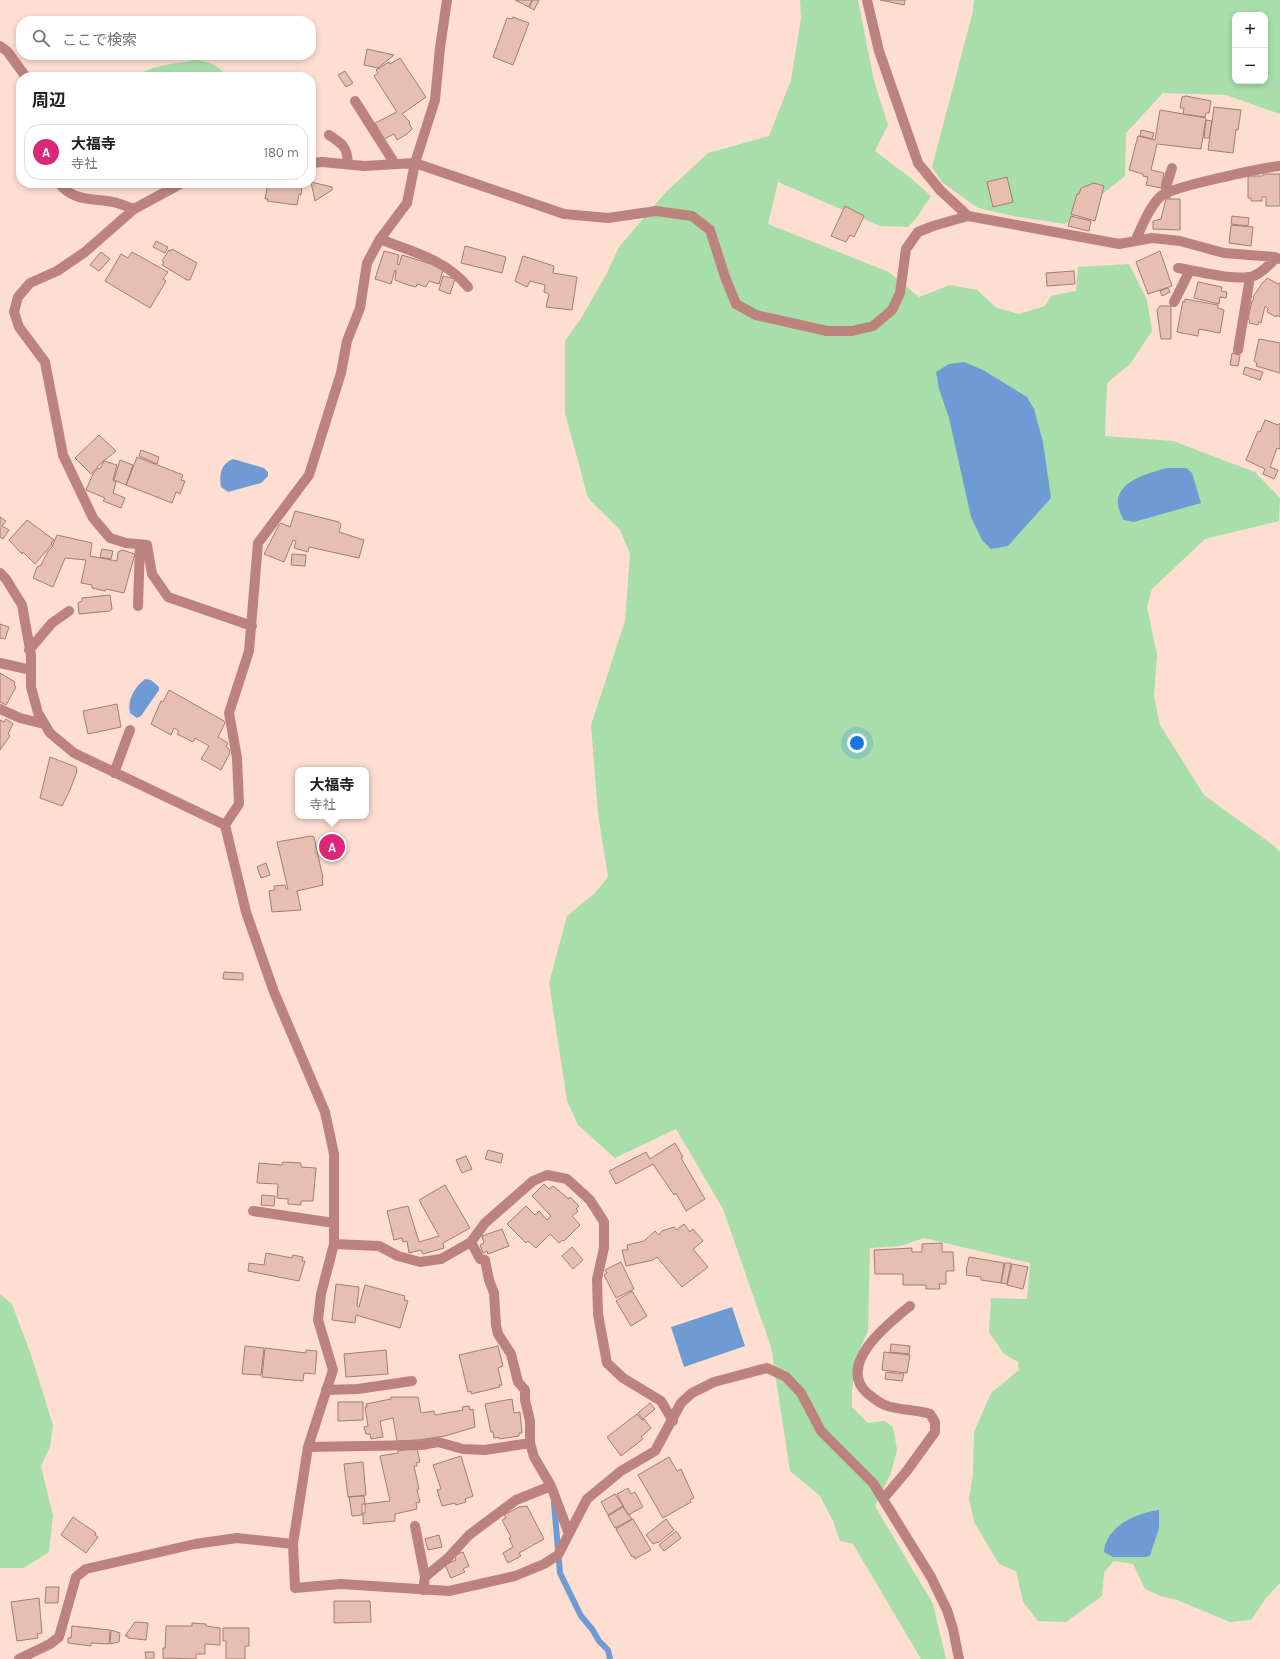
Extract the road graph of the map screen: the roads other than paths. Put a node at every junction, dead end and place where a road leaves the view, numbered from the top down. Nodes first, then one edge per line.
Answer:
1 (447, 0) edge
2 (867, 0) edge
3 (0, 46) edge
4 (22, 72) edge
5 (355, 101) dead end
6 (329, 135) dead end
7 (348, 163) junction
8 (415, 163) junction
9 (316, 164) edge
10 (394, 164) junction
11 (1280, 166) edge
12 (1172, 168) dead end
13 (62, 188) edge
14 (173, 188) edge
15 (1166, 194) junction
16 (134, 209) junction
17 (968, 216) junction
18 (380, 239) junction
19 (1135, 241) junction
20 (1278, 258) edge
21 (1178, 268) dead end
22 (1190, 270) junction
23 (1250, 277) junction
24 (468, 287) dead end
25 (1174, 302) dead end
26 (1238, 350) dead end
27 (140, 545) junction
28 (0, 573) edge
29 (138, 606) dead end
30 (69, 611) dead end
31 (252, 626) junction
32 (29, 650) junction
33 (0, 663) edge
34 (31, 670) junction
35 (0, 709) edge
36 (44, 724) junction
37 (130, 730) dead end
38 (114, 773) junction
39 (225, 825) junction
40 (253, 1211) dead end
41 (334, 1223) junction
42 (471, 1242) junction
43 (334, 1244) junction
44 (910, 1306) dead end
45 (412, 1381) dead end
46 (326, 1390) junction
47 (672, 1421) junction
48 (530, 1443) junction
49 (308, 1447) junction
50 (551, 1486) junction
51 (883, 1499) junction
52 (415, 1526) dead end
53 (568, 1534) junction
54 (293, 1544) junction
55 (425, 1577) junction
56 (423, 1590) junction
57 (19, 1659) edge
58 (959, 1659) edge

1 - 8 street
2 - 17 street
3 - 4 street
5 - 10 street
6 - 7 street
7 - 9 street
7 - 10 street
8 - 10 street
8 - 17 street
8 - 18 street
11 - 15 street
12 - 15 street
13 - 16 street
14 - 16 street
15 - 19 street
16 - 27 street
17 - 19 street
18 - 24 street
18 - 31 street
19 - 20 street
20 - 23 street
21 - 22 street
22 - 23 street
22 - 25 street
23 - 26 street
27 - 29 street
27 - 31 street
28 - 32 street
30 - 32 street
31 - 39 street
32 - 34 street
33 - 34 street
34 - 36 street
35 - 36 street
36 - 38 street
37 - 38 street
38 - 39 street
39 - 41 street
40 - 41 street
41 - 43 street
42 - 43 street
42 - 47 street
42 - 48 street
43 - 46 street
44 - 51 street
45 - 46 street
46 - 49 street
47 - 51 street
47 - 53 street
48 - 49 street
48 - 50 street
49 - 54 street
50 - 53 street
50 - 55 street
51 - 58 street
52 - 55 street
53 - 56 street
54 - 56 street
54 - 57 street
55 - 56 street

